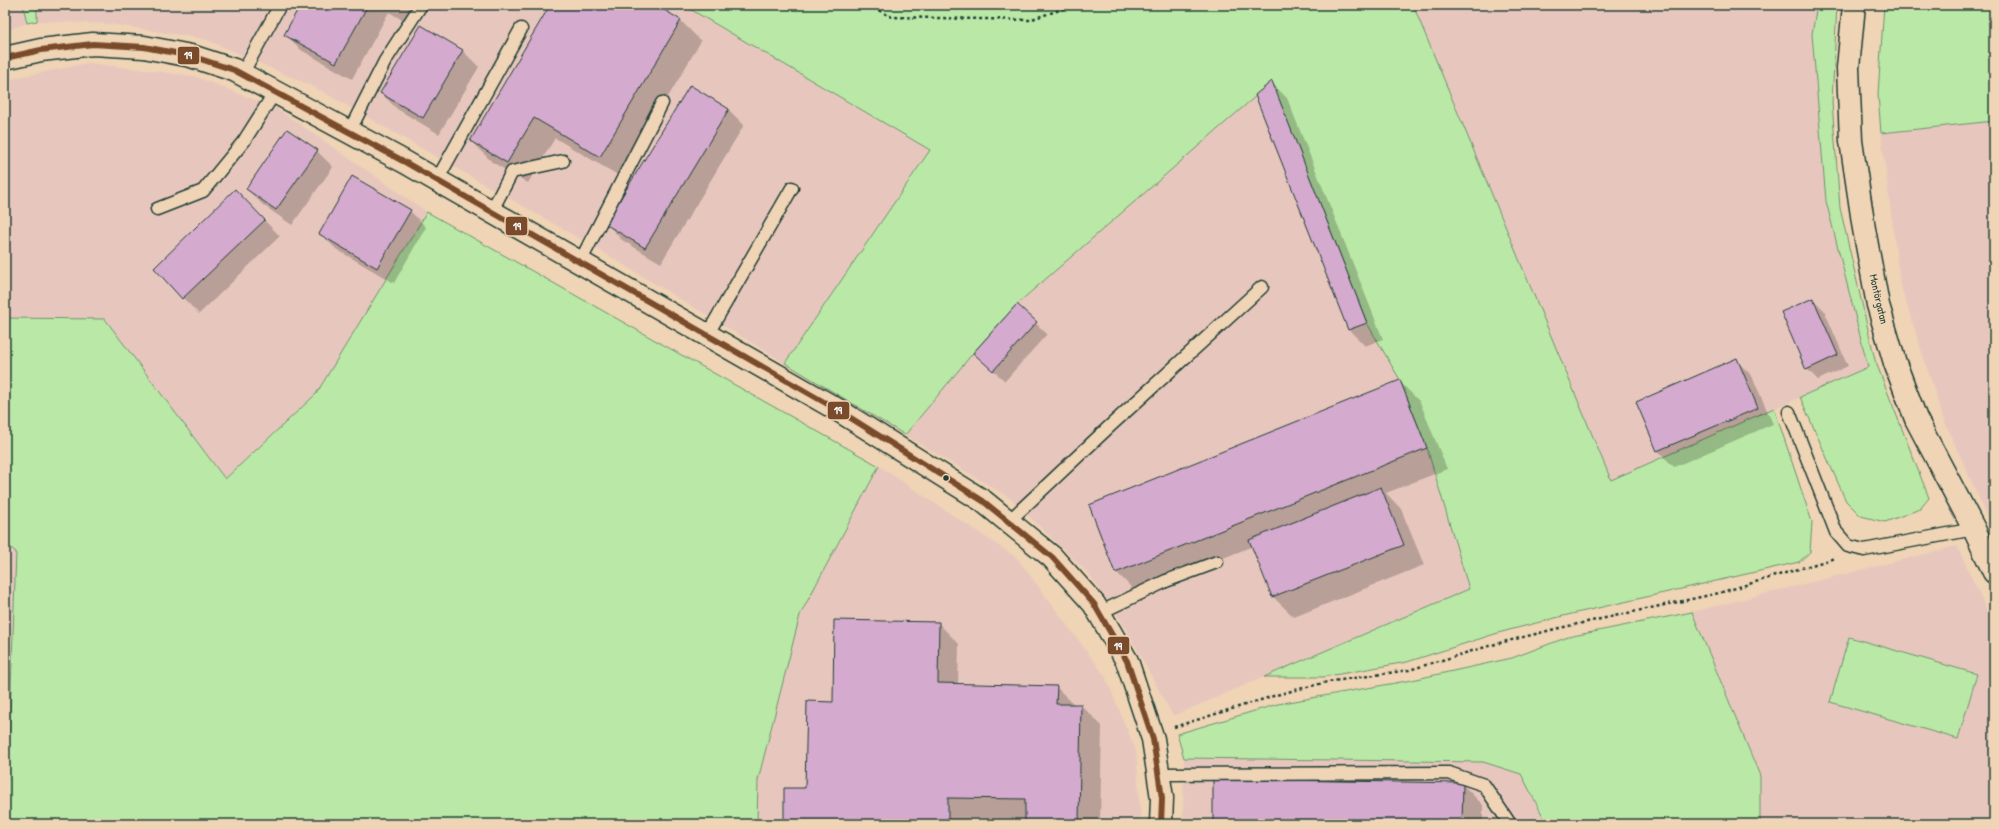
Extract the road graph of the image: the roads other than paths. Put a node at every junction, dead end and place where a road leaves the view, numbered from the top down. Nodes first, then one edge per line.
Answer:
1 (280, 5) edge
2 (421, 5) edge
3 (1854, 5) edge
4 (521, 29) dead end
5 (5, 58) edge
6 (242, 74) junction
7 (275, 92) junction
8 (662, 103) dead end
9 (348, 132) junction
10 (563, 161) dead end
11 (437, 180) junction
12 (792, 188) dead end
13 (157, 209) dead end
14 (491, 212) junction
15 (580, 262) junction
16 (1262, 287) dead end
17 (707, 335) junction
18 (1789, 412) dead end
19 (1009, 522) junction
20 (1974, 529) junction
21 (1217, 562) dead end
22 (1994, 572) edge
23 (1099, 613) junction
24 (1158, 774) junction
25 (1161, 824) edge
26 (1510, 824) edge

1 - 6 lane
2 - 9 lane
3 - 20 street, Montörgatan
4 - 11 lane
5 - 6 street
6 - 7 street
7 - 9 street
7 - 13 lane
8 - 15 lane
9 - 11 street
10 - 14 lane
11 - 14 street
12 - 17 lane
14 - 15 street
15 - 17 street
16 - 19 lane
17 - 19 street
18 - 20 lane
19 - 23 street
20 - 22 street, Montörgatan
21 - 23 lane
23 - 24 street
24 - 25 street
24 - 26 lane

